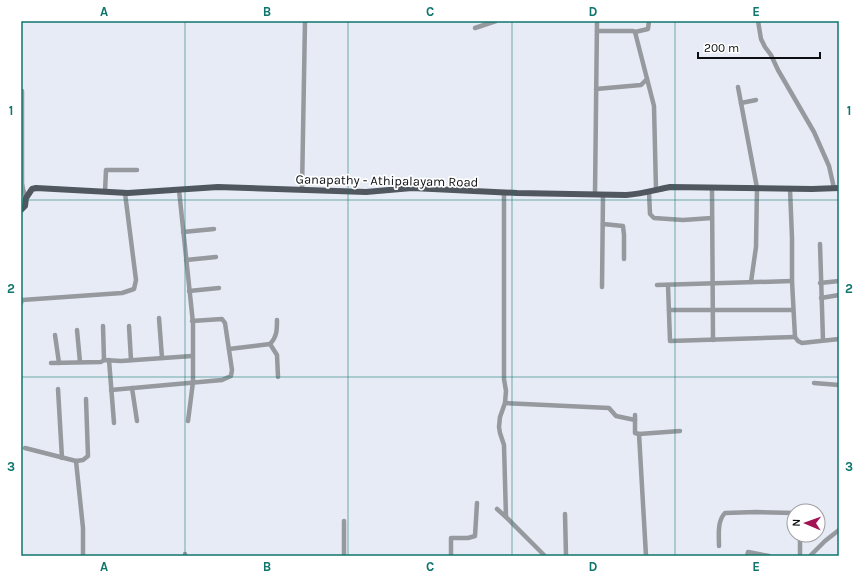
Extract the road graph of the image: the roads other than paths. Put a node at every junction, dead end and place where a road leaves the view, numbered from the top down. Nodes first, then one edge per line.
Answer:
1 (305, 21) edge
2 (496, 21) edge
3 (597, 21) edge
4 (649, 21) edge
5 (758, 21) edge
6 (475, 28) dead end
7 (597, 31) junction
8 (635, 32) junction
9 (647, 79) junction
10 (738, 87) dead end
11 (596, 89) junction
12 (22, 91) edge
13 (756, 100) dead end
14 (741, 103) junction
15 (137, 170) dead end
16 (712, 188) junction
17 (757, 188) junction
18 (836, 188) edge
19 (790, 189) junction
20 (179, 190) junction
21 (302, 190) junction
22 (656, 190) junction
23 (105, 192) junction
24 (504, 192) junction
25 (649, 192) junction
26 (125, 193) junction
27 (595, 194) junction
28 (603, 195) junction
29 (26, 198) junction
30 (21, 210) edge
31 (712, 218) junction
32 (603, 224) junction
33 (214, 229) dead end
34 (183, 232) junction
35 (820, 244) dead end
36 (216, 257) dead end
37 (624, 259) dead end
38 (186, 260) junction
39 (792, 281) junction
40 (839, 281) edge
41 (752, 282) junction
42 (713, 283) junction
43 (820, 283) junction
44 (668, 285) junction
45 (657, 286) dead end
46 (602, 287) dead end
47 (219, 288) dead end
48 (190, 291) junction
49 (839, 295) edge
50 (821, 298) junction
51 (21, 303) edge
52 (669, 310) junction
53 (713, 310) junction
54 (793, 310) junction
55 (159, 318) dead end
56 (277, 320) dead end
57 (192, 321) junction
58 (103, 326) dead end
59 (129, 326) dead end
60 (77, 330) dead end
61 (55, 335) dead end
62 (795, 337) junction
63 (839, 339) edge
64 (713, 340) junction
65 (823, 340) junction
66 (270, 344) junction
67 (229, 349) junction
68 (192, 356) junction
69 (162, 358) junction
70 (107, 360) junction
71 (131, 360) junction
72 (80, 362) junction
73 (51, 363) dead end
74 (59, 363) junction
75 (278, 377) dead end
76 (193, 382) junction
77 (814, 383) dead end
78 (839, 385) edge
79 (132, 388) junction
80 (58, 389) dead end
81 (112, 390) junction
82 (86, 399) dead end
83 (505, 403) junction
84 (137, 421) dead end
85 (188, 421) dead end
86 (114, 423) dead end
87 (680, 431) dead end
88 (639, 434) junction
89 (25, 448) dead end
90 (62, 458) junction
91 (76, 461) junction
92 (476, 503) dead end
93 (497, 509) dead end
94 (565, 514) dead end
95 (786, 514) edge
96 (506, 517) junction
97 (344, 521) dead end
98 (839, 530) edge
99 (800, 543) edge
100 (719, 546) dead end
101 (83, 556) edge
102 (344, 556) edge
103 (451, 556) edge
104 (545, 556) edge
105 (566, 556) edge
106 (646, 556) edge
107 (747, 556) edge
108 (769, 556) edge
109 (800, 556) edge
110 (810, 556) edge

1 - 21 street
2 - 6 street
3 - 7 street
4 - 8 street
5 - 18 street
7 - 8 street
7 - 11 street
8 - 9 street
9 - 11 street
9 - 22 street
10 - 14 street
11 - 27 street
12 - 29 street
13 - 14 street
14 - 17 street
15 - 23 street
16 - 17 main road, Ganapathy - Athipalayam Road
16 - 22 main road, Ganapathy - Athipalayam Road
16 - 31 street
17 - 19 main road, Ganapathy - Athipalayam Road
17 - 41 street
18 - 19 main road, Ganapathy - Athipalayam Road
19 - 39 street
20 - 21 main road, Ganapathy - Athipalayam Road
20 - 26 main road, Ganapathy - Athipalayam Road
20 - 34 street
21 - 24 main road, Ganapathy - Athipalayam Road
22 - 25 main road, Ganapathy - Athipalayam Road
23 - 26 main road, Ganapathy - Athipalayam Road
23 - 29 main road, Ganapathy - Athipalayam Road
24 - 27 main road, Ganapathy - Athipalayam Road
24 - 83 street
25 - 28 main road, Ganapathy - Athipalayam Road
25 - 31 street
26 - 51 street
27 - 28 main road, Ganapathy - Athipalayam Road
28 - 32 street
29 - 30 main road
31 - 42 street
32 - 37 street
32 - 46 street
33 - 34 street
34 - 38 street
35 - 43 street
36 - 38 street
38 - 48 street
39 - 41 street
39 - 54 street
40 - 43 street
41 - 42 street
42 - 44 street
42 - 53 street
43 - 50 street
44 - 45 street
44 - 52 street
47 - 48 street
48 - 57 street
49 - 50 street
50 - 65 street
52 - 53 street
52 - 64 street
53 - 54 street
53 - 64 street
54 - 62 street
55 - 69 street
56 - 66 street
57 - 67 street
57 - 68 street
58 - 70 street
59 - 71 street
60 - 72 street
61 - 74 street
62 - 64 street
62 - 65 street
63 - 65 street
66 - 67 street
66 - 75 street
67 - 76 street
68 - 69 street
68 - 76 street
69 - 71 street
70 - 71 street
70 - 72 street
70 - 81 street
72 - 74 street
73 - 74 street
76 - 79 street
76 - 85 street
77 - 78 street
79 - 81 street
79 - 84 street
80 - 90 street
81 - 86 street
82 - 91 street
83 - 88 street
83 - 96 street
87 - 88 street
88 - 106 street
89 - 90 street
90 - 91 street
91 - 101 street
92 - 103 street
93 - 96 street
94 - 105 street
95 - 100 street
96 - 104 street
97 - 102 street
98 - 110 street
99 - 109 street
107 - 108 street

